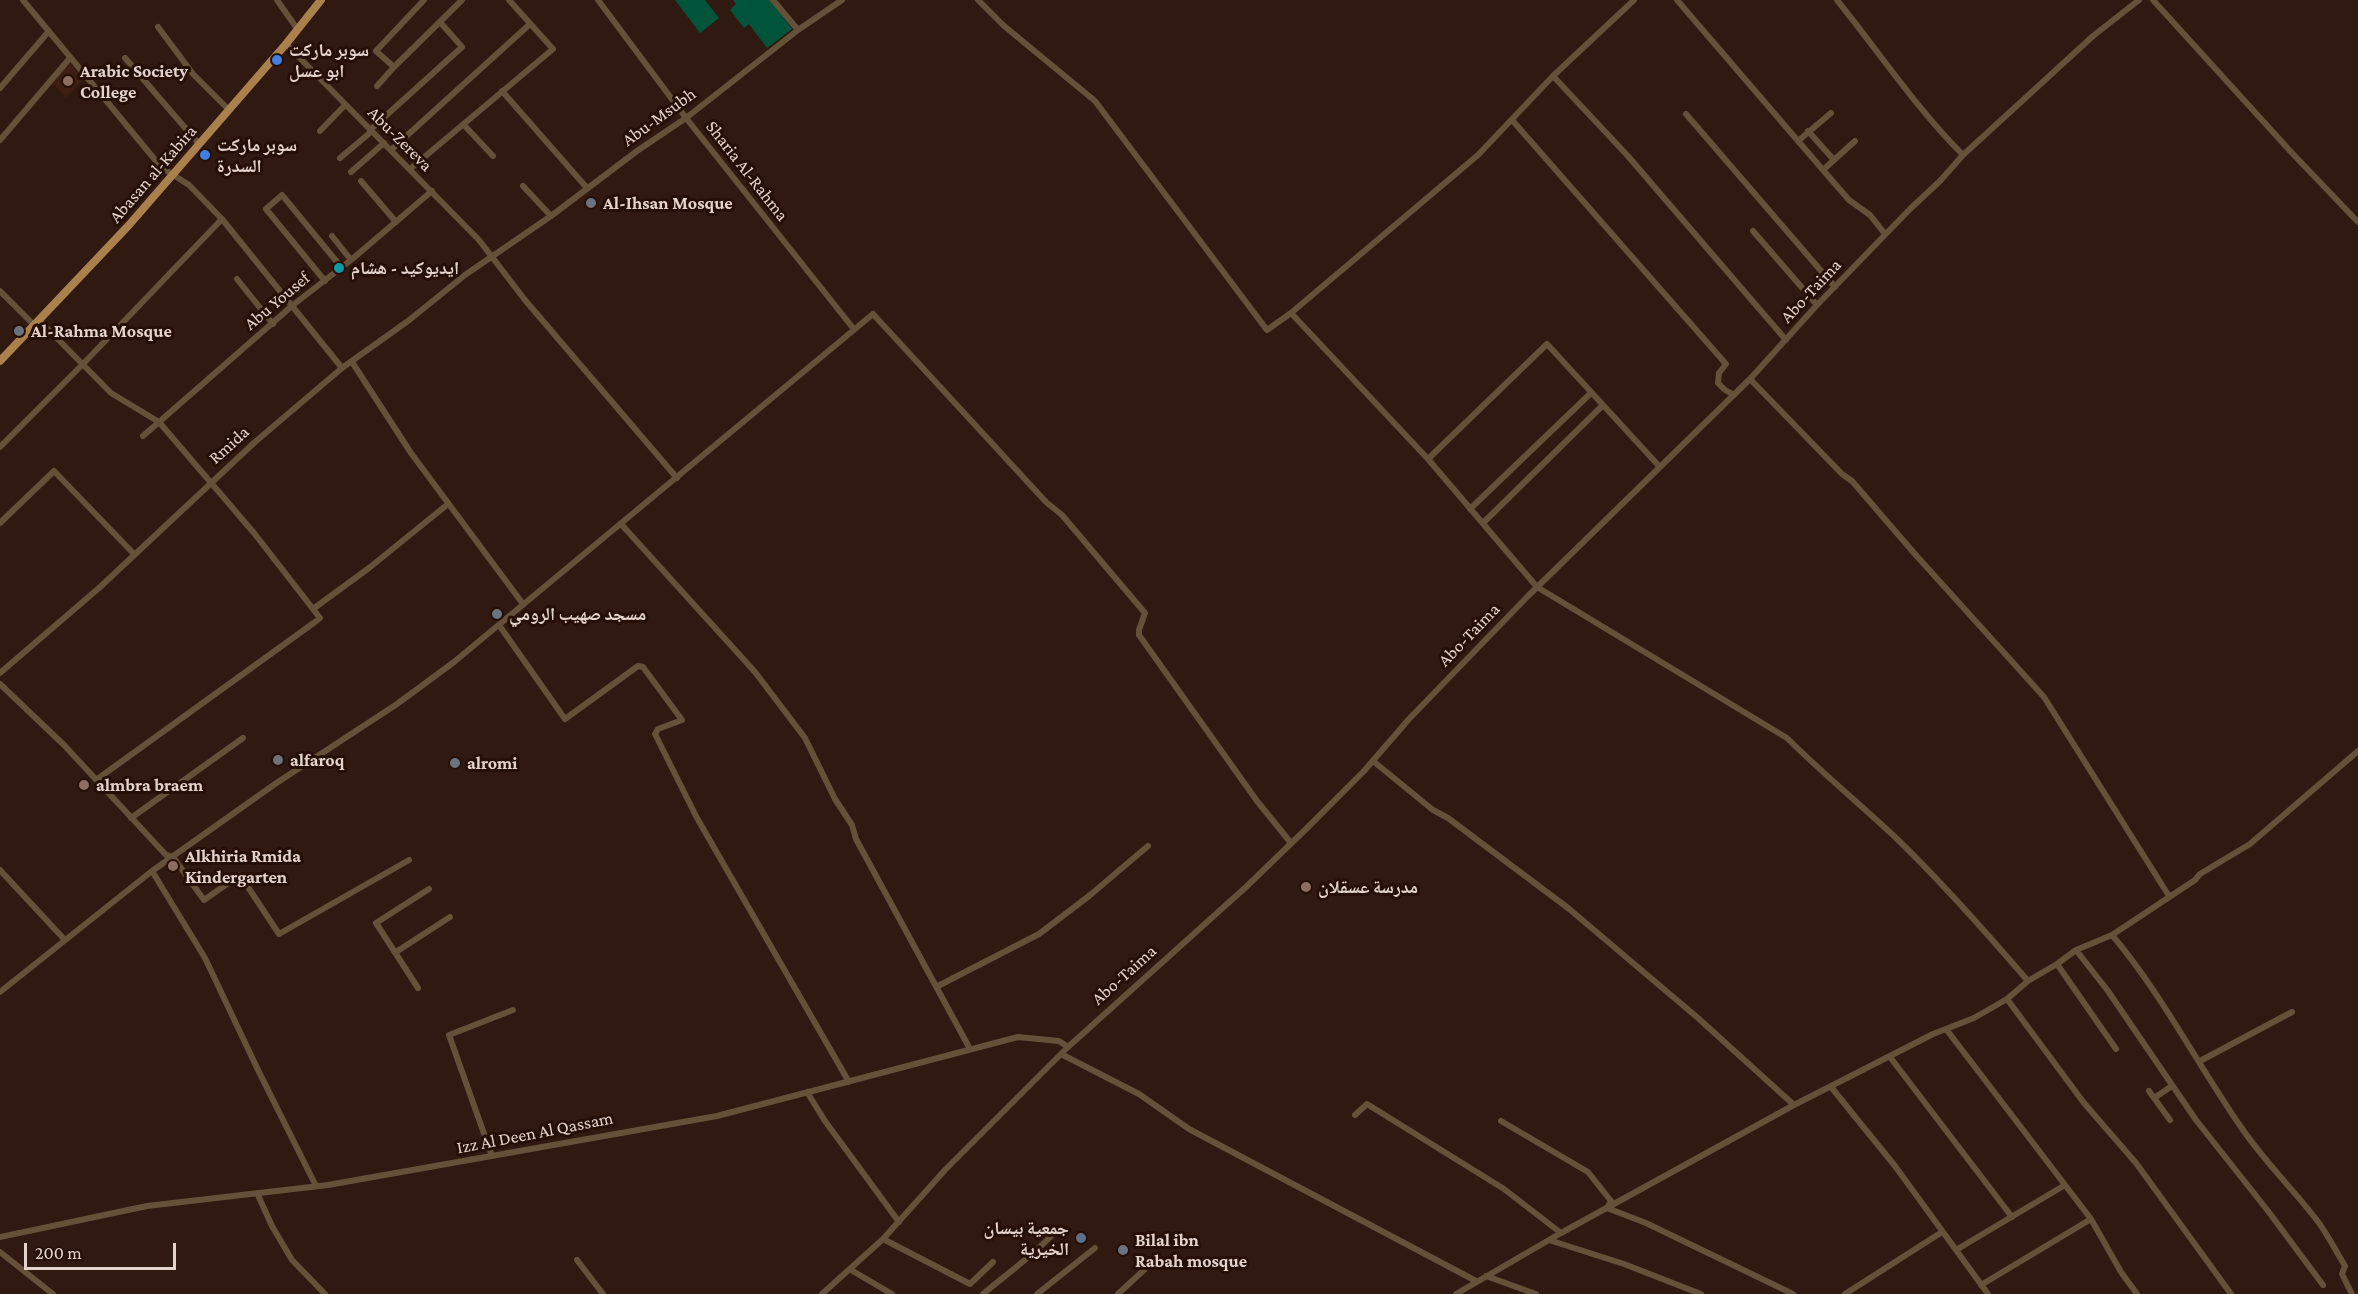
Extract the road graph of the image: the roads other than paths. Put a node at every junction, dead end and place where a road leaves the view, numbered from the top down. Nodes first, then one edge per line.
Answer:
1 (23, 0) edge
2 (277, 0) edge
3 (321, 0) edge
4 (424, 0) edge
5 (462, 0) edge
6 (598, 0) edge
7 (773, 0) edge
8 (842, 0) edge
9 (978, 0) edge
10 (1634, 0) edge
11 (1677, 0) edge
12 (1837, 0) edge
13 (2139, 0) edge
14 (2153, 0) edge
15 (512, 1) edge
16 (440, 22) junction
17 (530, 24) junction
18 (158, 27) dead end
19 (298, 30) junction
20 (798, 30) junction
21 (49, 31) junction
22 (286, 44) junction
23 (70, 58) junction
24 (125, 58) dead end
25 (394, 67) junction
26 (1553, 76) junction
27 (377, 86) dead end
28 (0, 88) edge
29 (502, 92) junction
30 (345, 105) junction
31 (229, 110) junction
32 (1831, 113) dead end
33 (1686, 114) dead end
34 (686, 118) junction
35 (1512, 120) junction
36 (464, 125) junction
37 (320, 131) dead end
38 (371, 131) junction
39 (1808, 131) junction
40 (0, 140) edge
41 (1798, 141) junction
42 (1855, 141) dead end
43 (384, 143) junction
44 (199, 144) junction
45 (391, 150) junction
46 (1963, 155) junction
47 (492, 156) dead end
48 (340, 158) dead end
49 (1834, 160) junction
50 (410, 169) junction
51 (1823, 170) junction
52 (351, 172) dead end
53 (173, 174) junction
54 (361, 182) dead end
55 (523, 186) dead end
56 (587, 188) junction
57 (432, 191) junction
58 (551, 216) junction
59 (222, 219) junction
60 (396, 222) junction
61 (2358, 222) edge
62 (1753, 231) dead end
63 (1885, 234) junction
64 (332, 236) dead end
65 (492, 256) junction
66 (351, 260) junction
67 (342, 268) junction
68 (237, 279) dead end
69 (325, 281) junction
70 (1835, 287) junction
71 (0, 291) edge
72 (293, 305) junction
73 (1817, 305) junction
74 (1292, 313) junction
75 (37, 323) junction
76 (273, 324) junction
77 (854, 328) junction
78 (1786, 340) junction
79 (0, 361) edge
80 (352, 362) junction
81 (83, 364) junction
82 (342, 369) junction
83 (1750, 380) junction
84 (1591, 393) junction
85 (1734, 395) junction
86 (1603, 405) junction
87 (159, 422) junction
88 (143, 436) dead end
89 (0, 447) edge
90 (1428, 459) junction
91 (1659, 466) junction
92 (677, 478) junction
93 (210, 482) junction
94 (448, 504) junction
95 (1470, 509) junction
96 (0, 523) edge
97 (1483, 523) junction
98 (621, 524) junction
99 (134, 554) junction
100 (1537, 587) junction
101 (523, 604) junction
102 (313, 609) junction
103 (499, 625) junction
104 (0, 673) edge
105 (0, 684) edge
106 (243, 738) dead end
107 (2358, 751) edge
108 (1373, 761) junction
109 (96, 780) junction
110 (131, 818) junction
111 (1291, 843) junction
112 (1148, 846) dead end
113 (173, 857) junction
114 (409, 860) dead end
115 (0, 870) edge
116 (152, 871) junction
117 (429, 889) dead end
118 (2169, 896) junction
119 (450, 917) dead end
120 (2112, 935) junction
121 (64, 939) junction
122 (2076, 950) junction
123 (396, 952) junction
124 (2057, 964) junction
125 (2028, 981) junction
126 (938, 987) junction
127 (418, 988) dead end
128 (0, 992) edge
129 (2007, 999) junction
130 (513, 1010) dead end
131 (2292, 1012) dead end
132 (1946, 1029) junction
133 (1068, 1047) junction
134 (970, 1049) junction
135 (2116, 1049) dead end
136 (1061, 1054) junction
137 (1890, 1057) junction
138 (2200, 1062) junction
139 (849, 1082) junction
140 (2172, 1086) junction
141 (1831, 1087) junction
142 (2149, 1091) dead end
143 (807, 1092) junction
144 (2154, 1098) junction
145 (1794, 1105) junction
146 (1355, 1115) dead end
147 (2170, 1120) dead end
148 (1501, 1121) dead end
149 (492, 1156) junction
150 (2064, 1185) junction
151 (316, 1186) junction
152 (257, 1193) junction
153 (1607, 1208) junction
154 (2012, 1217) junction
155 (2091, 1220) junction
156 (899, 1222) junction
157 (1056, 1231) dead end
158 (1942, 1232) junction
159 (1561, 1233) junction
160 (0, 1237) edge
161 (883, 1239) junction
162 (1549, 1240) junction
163 (1095, 1248) dead end
164 (1956, 1250) junction
165 (0, 1252) edge
166 (577, 1260) dead end
167 (993, 1262) dead end
168 (1144, 1269) dead end
169 (851, 1270) junction
170 (1486, 1276) junction
171 (1476, 1281) junction
172 (1981, 1285) junction
173 (2323, 1285) dead end
174 (53, 1294) edge
175 (325, 1294) edge
176 (603, 1294) edge
177 (822, 1294) edge
178 (892, 1294) edge
179 (983, 1294) edge
180 (1037, 1294) edge
181 (1118, 1294) edge
182 (1456, 1294) edge
183 (1536, 1294) edge
184 (1701, 1294) edge
185 (1792, 1294) edge
186 (1845, 1294) edge
187 (1988, 1294) edge
188 (2137, 1294) edge
189 (2231, 1294) edge
190 (2352, 1294) edge

1 - 21 street
2 - 19 street
3 - 19 main road, Abasan al-Kabira
4 - 25 street
5 - 16 street
6 - 34 street, Sharia Al-Rahma
7 - 20 street
8 - 20 street, Abu-Msubh
9 - 74 street
10 - 26 street
11 - 41 street
12 - 46 street
13 - 46 street, Abo-Taima
14 - 61 street
15 - 17 street
16 - 25 street
16 - 38 street
17 - 29 street
17 - 45 street
18 - 31 street
19 - 22 main road, Abasan al-Kabira
20 - 34 street, Abu-Msubh
21 - 23 street
21 - 28 street
22 - 30 street, Abu-Zereva
22 - 31 main road, Abasan al-Kabira
23 - 40 street
23 - 53 street
24 - 44 street
25 - 27 street
26 - 35 street
26 - 78 street
29 - 36 street
29 - 56 street
30 - 37 street
30 - 38 street, Abu-Zereva
31 - 44 main road, Abasan al-Kabira
32 - 39 street
33 - 70 street
34 - 56 street, Abu-Msubh
34 - 77 street, Sharia Al-Rahma
35 - 74 street
35 - 85 street
36 - 47 street
36 - 50 street
38 - 43 street, Abu-Zereva
38 - 48 street
39 - 41 street
39 - 49 street
41 - 51 street
42 - 49 street
43 - 45 street, Abu-Zereva
43 - 52 street
44 - 53 main road, Abasan al-Kabira
45 - 50 street, Abu-Zereva
46 - 63 street, Abo-Taima
49 - 51 street
50 - 57 street, Abu-Zereva
51 - 63 street
53 - 59 street
53 - 75 main road, Abasan al-Kabira
54 - 60 street
55 - 58 street
56 - 58 street, Abu-Msubh
57 - 60 street, Abu Yousef
57 - 65 street, Abu-Zereva
58 - 65 street, Abu-Msubh
59 - 72 street
59 - 81 street
60 - 66 street, Abu Yousef
62 - 73 street
63 - 70 street, Abo-Taima
64 - 66 street
65 - 80 street, Rmida
65 - 92 street, Abu-Zereva
66 - 67 street, Abu Yousef
67 - 69 street, Abu Yousef
67 - 69 street
68 - 76 street
69 - 72 street, Abu Yousef
70 - 73 street, Abo-Taima
71 - 75 street
72 - 76 street, Abu Yousef
72 - 82 street
73 - 78 street, Abo-Taima
74 - 90 street
75 - 79 main road, Abasan al-Kabira
75 - 81 street
76 - 87 street, Abu Yousef
77 - 92 street
77 - 111 street
78 - 83 street, Abo-Taima
80 - 82 street, Rmida
80 - 94 street
81 - 87 street
81 - 89 street
82 - 93 street, Rmida
83 - 85 street, Abo-Taima
83 - 118 street
84 - 86 street
84 - 90 street
84 - 95 street
85 - 91 street, Abo-Taima
86 - 91 street
86 - 97 street
87 - 88 street, Abu Yousef
87 - 93 street
90 - 95 street
91 - 100 street, Abo-Taima
92 - 98 street
93 - 99 street, Rmida
93 - 102 street
94 - 101 street
94 - 102 street
95 - 97 street
96 - 99 street
97 - 100 street
98 - 101 street
98 - 126 street
99 - 104 street, Rmida
100 - 108 street, Abo-Taima
100 - 125 street
101 - 103 street
102 - 109 street
103 - 113 street
103 - 139 street
105 - 109 street
106 - 110 street
107 - 118 street
108 - 111 street, Abo-Taima
108 - 145 street
109 - 110 street
110 - 113 street
111 - 133 street, Abo-Taima
112 - 126 street
113 - 114 street
113 - 116 street
115 - 121 street
116 - 121 street
116 - 151 street
117 - 123 street
118 - 120 street
119 - 123 street
120 - 122 street
120 - 138 street
121 - 128 street
122 - 124 street
122 - 140 street
123 - 127 street
124 - 125 street
124 - 135 street
125 - 129 street
126 - 134 street
129 - 132 street
129 - 189 street
130 - 149 street
131 - 138 street
132 - 137 street
132 - 150 street
133 - 134 street, Izz Al Deen Al Qassam
133 - 136 street, Abo-Taima
134 - 139 street, Izz Al Deen Al Qassam
136 - 156 street, Abo-Taima
136 - 171 street
137 - 141 street
137 - 154 street
138 - 190 street
139 - 143 street, Izz Al Deen Al Qassam
140 - 144 street
140 - 173 street
141 - 145 street
141 - 158 street
142 - 144 street
143 - 149 street, Izz Al Deen Al Qassam
143 - 156 street
144 - 147 street
145 - 153 street
146 - 159 street
148 - 153 street
149 - 151 street, Izz Al Deen Al Qassam
150 - 154 street
150 - 155 street
151 - 152 street, Izz Al Deen Al Qassam
152 - 160 street, Izz Al Deen Al Qassam
152 - 175 street
153 - 159 street
153 - 185 street
154 - 164 street
155 - 172 street
155 - 188 street
156 - 161 street, Abo-Taima
157 - 179 street
158 - 164 street
158 - 186 street
159 - 162 street
161 - 167 street
161 - 169 street, Abo-Taima
162 - 170 street
162 - 184 street
163 - 180 street
164 - 172 street
165 - 174 street
166 - 176 street
168 - 181 street
169 - 177 street, Abo-Taima
169 - 178 street
170 - 171 street
170 - 183 street
171 - 182 street
172 - 187 street

